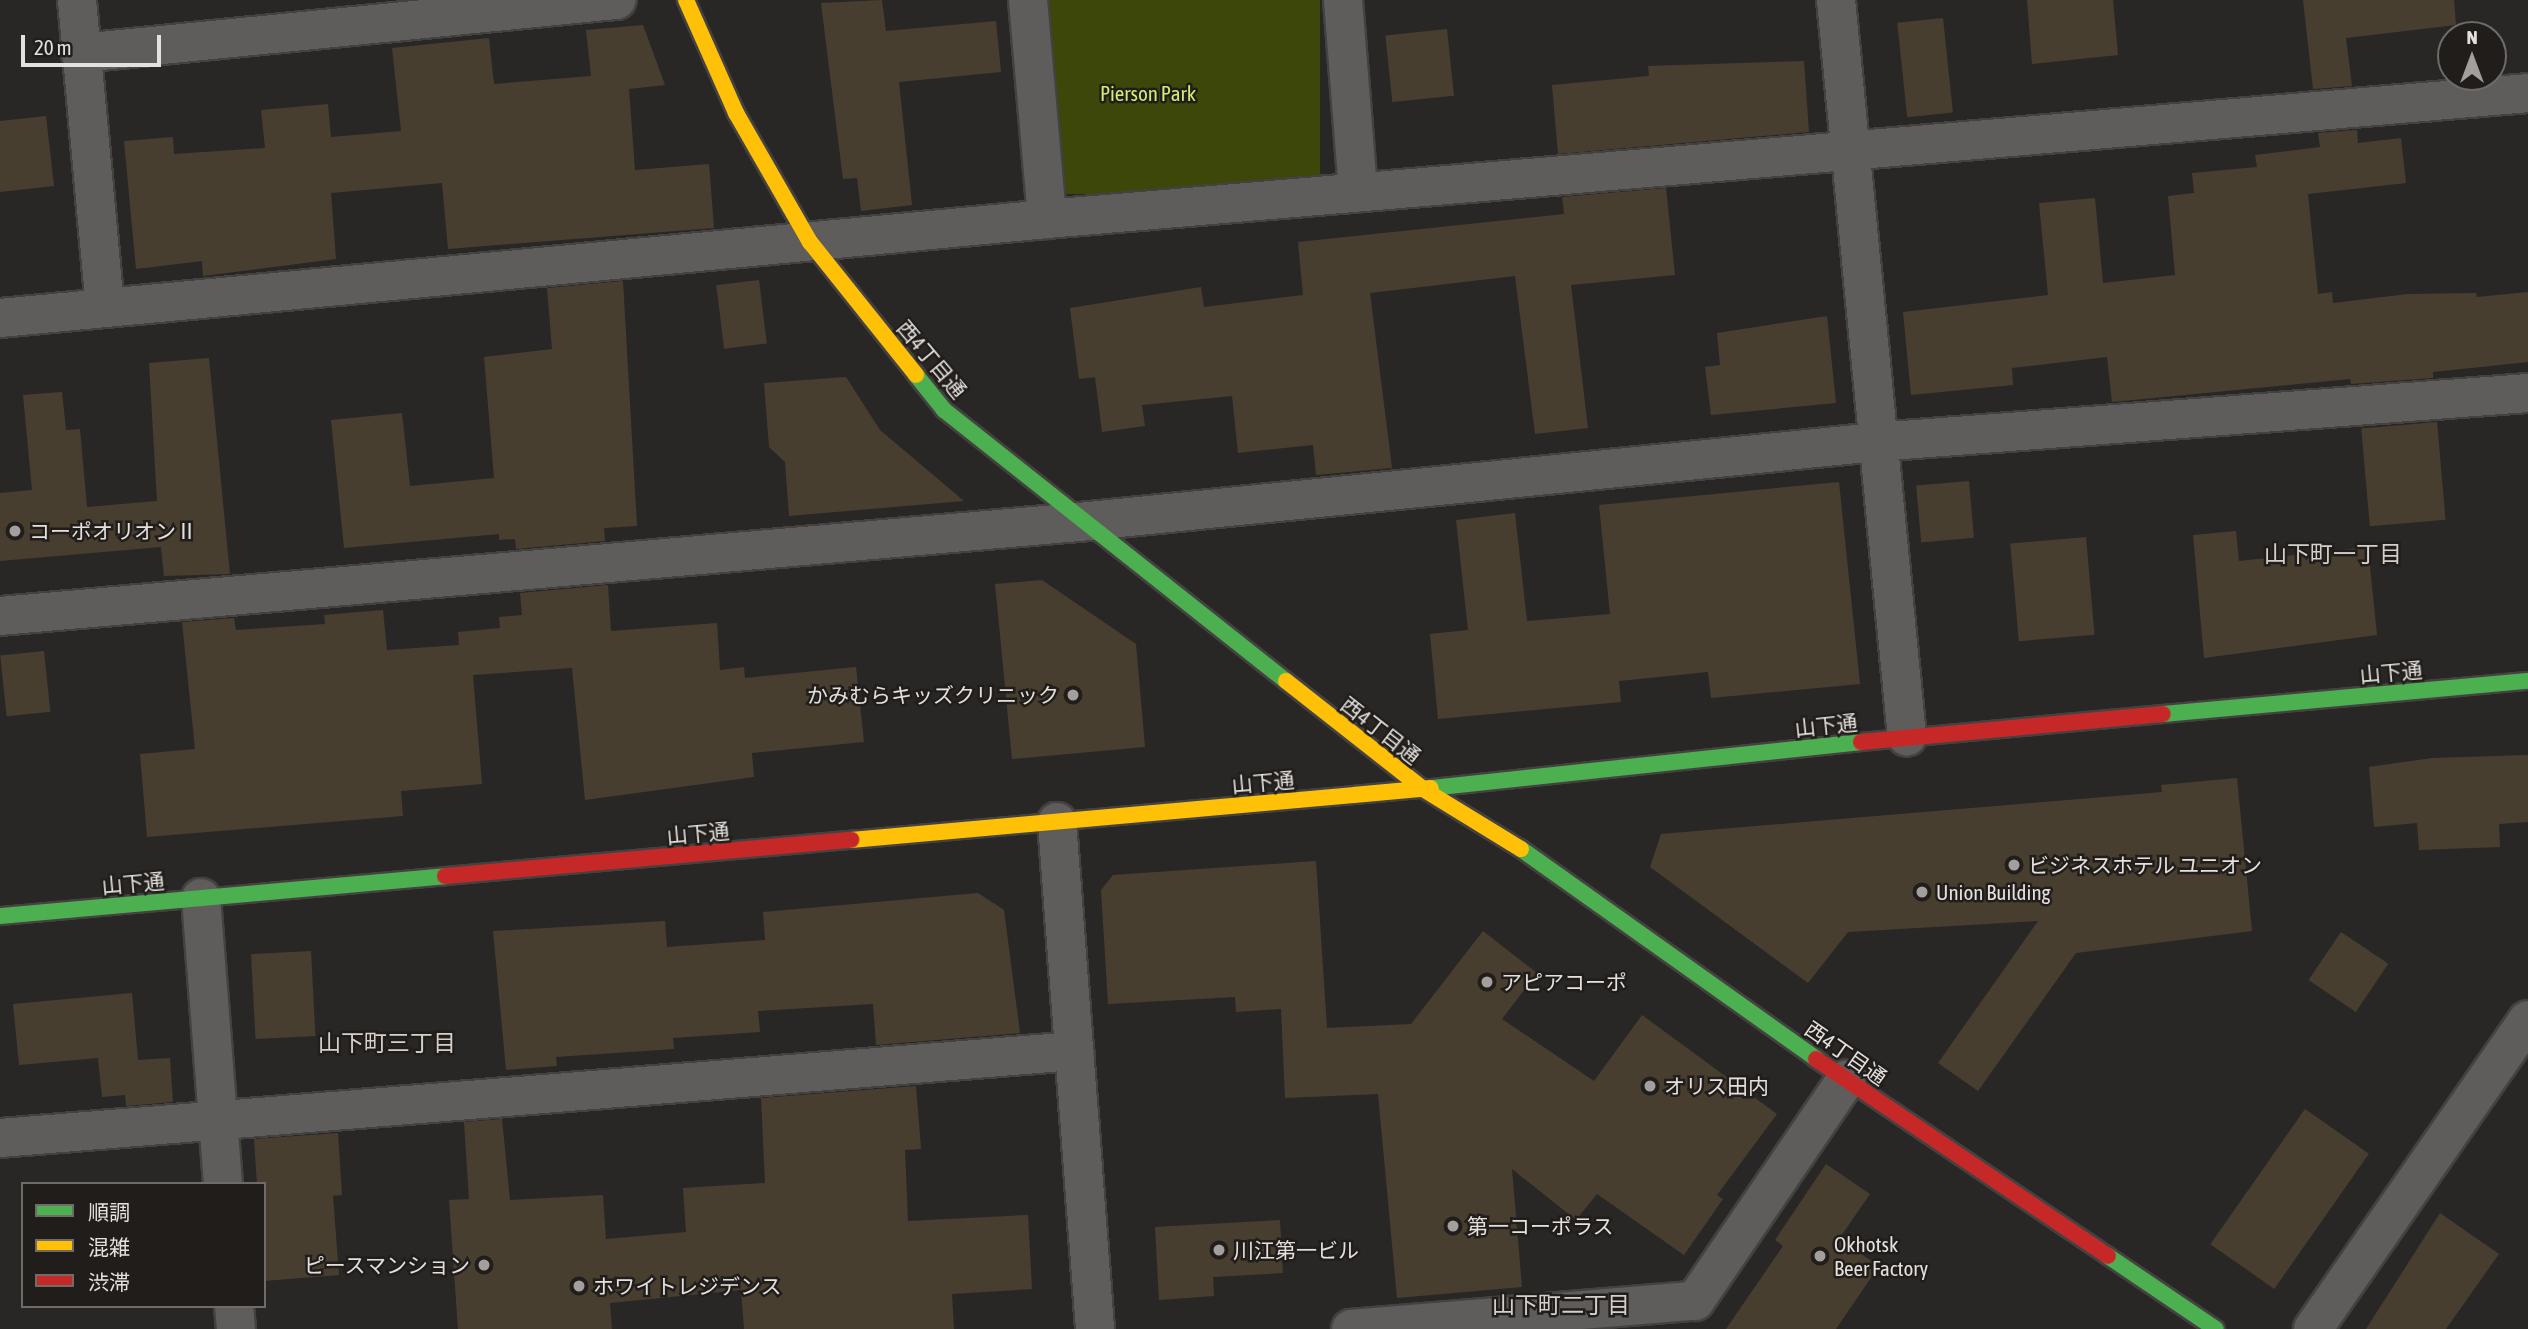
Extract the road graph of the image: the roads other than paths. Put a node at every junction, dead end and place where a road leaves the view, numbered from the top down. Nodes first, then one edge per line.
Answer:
1 (77, 0) edge
2 (616, 0) edge
3 (686, 0) edge
4 (1028, 0) edge
5 (1343, 0) edge
6 (1836, 0) edge
7 (81, 53) junction
8 (2528, 93) edge
9 (1850, 152) junction
10 (1358, 192) junction
11 (1047, 219) junction
12 (810, 242) junction
13 (105, 308) junction
14 (0, 318) edge
15 (2528, 393) edge
16 (1876, 442) junction
17 (1079, 522) junction
18 (0, 616) edge
19 (2528, 681) edge
20 (1908, 737) junction
21 (1423, 789) junction
22 (1057, 822) junction
23 (201, 898) junction
24 (0, 916) edge
25 (2528, 1020) edge
26 (1074, 1051) junction
27 (1846, 1080) junction
28 (217, 1118) junction
29 (0, 1138) edge
30 (223, 1182) edge
31 (234, 1308) edge
32 (1664, 1317) edge
33 (236, 1329) edge
34 (1095, 1329) edge
35 (1351, 1329) edge
36 (2216, 1329) edge
37 (2313, 1329) edge

1 - 7 street
2 - 7 street
3 - 12 street, 西4丁目通
4 - 11 street
5 - 10 street
6 - 9 street
7 - 13 street
8 - 9 street
9 - 10 street
9 - 16 street
10 - 11 street
11 - 12 street
12 - 13 street
12 - 17 street, 西4丁目通
13 - 14 street
15 - 16 street
16 - 17 street
16 - 20 street
17 - 18 street
17 - 21 street, 西4丁目通
19 - 20 street, 山下通
20 - 21 street, 山下通
21 - 22 street, 山下通
21 - 27 street, 西4丁目通
22 - 23 street, 山下通
22 - 26 street
23 - 24 street, 山下通
23 - 28 street
25 - 37 street
26 - 28 street
26 - 34 street
27 - 32 street
27 - 36 street, 西4丁目通
28 - 29 street
28 - 30 street
31 - 33 street
32 - 35 street

